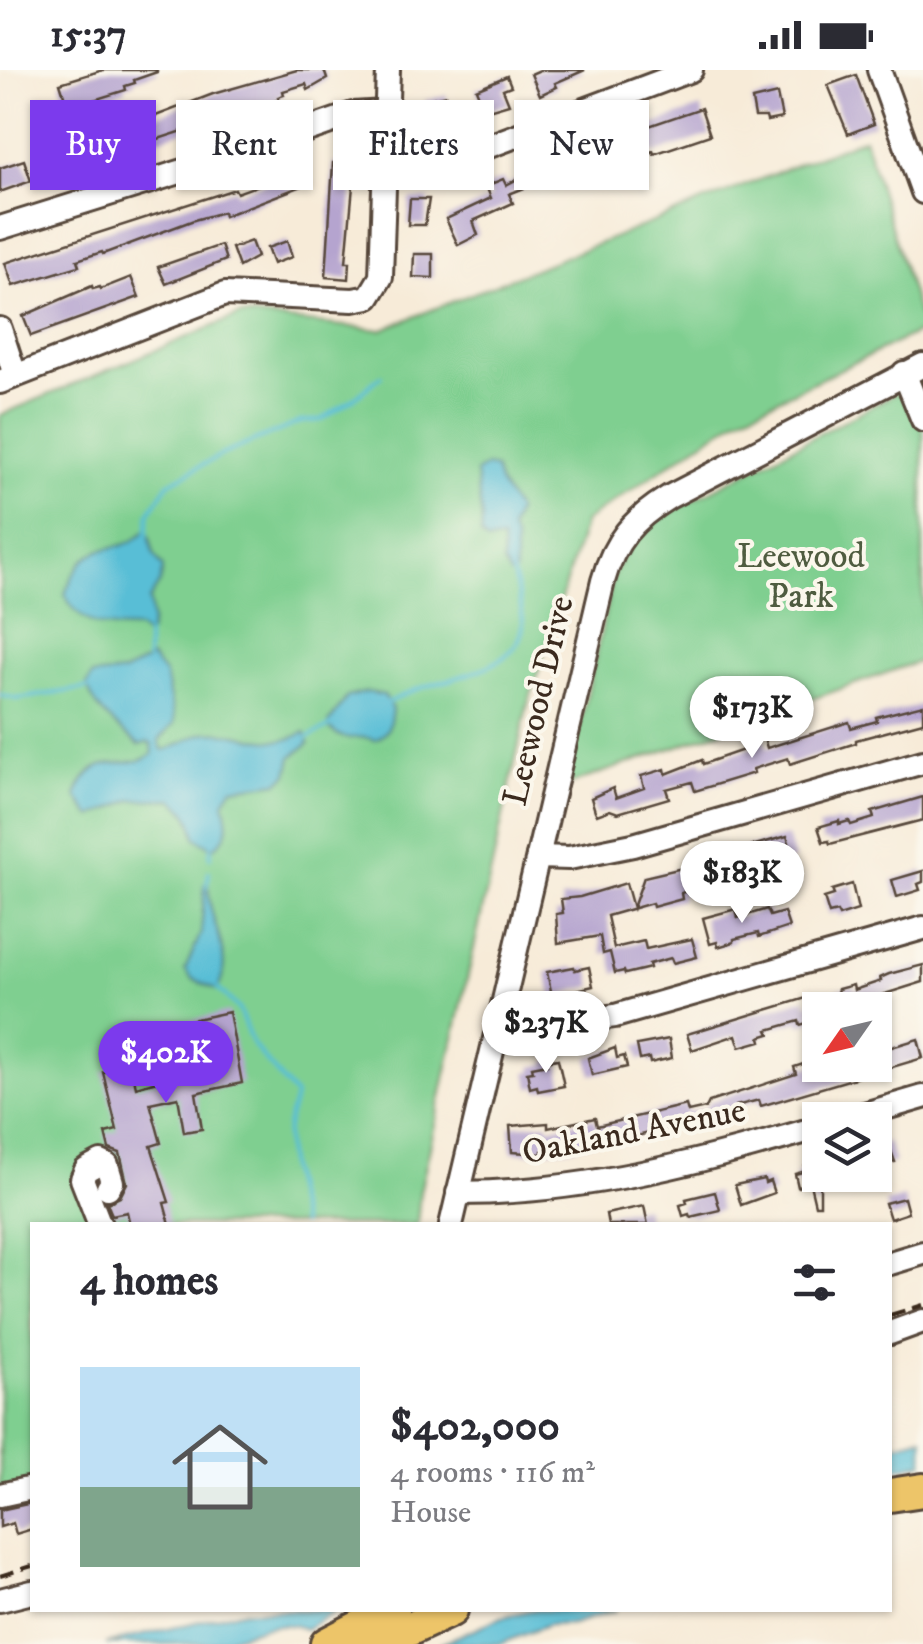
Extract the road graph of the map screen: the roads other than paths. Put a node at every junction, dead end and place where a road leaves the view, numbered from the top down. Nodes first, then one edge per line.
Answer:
1 (388, 70) edge
2 (691, 70) edge
3 (879, 70) edge
4 (387, 100) edge
5 (333, 121) edge
6 (494, 143) edge
7 (921, 180) edge
8 (383, 190) edge
9 (0, 228) edge
10 (0, 329) edge
11 (913, 369) edge
12 (8, 378) edge
13 (923, 420) edge
14 (923, 762) edge
15 (538, 857) junction
16 (923, 928) edge
17 (496, 1032) junction
18 (923, 1097) edge
19 (892, 1106) edge
20 (802, 1132) edge
21 (108, 1188) dead end
22 (458, 1193) junction
23 (99, 1222) edge
24 (452, 1222) edge
25 (923, 1253) edge
26 (892, 1262) edge
27 (923, 1321) edge
28 (892, 1331) edge
29 (30, 1488) edge
30 (923, 1490) edge
31 (892, 1494) edge
32 (0, 1495) edge
33 (923, 1506) edge
34 (892, 1510) edge
35 (30, 1592) edge
36 (0, 1600) edge
37 (437, 1612) edge
38 (407, 1616) edge
39 (374, 1637) edge
40 (327, 1644) edge

1 - 4 street
2 - 6 street
3 - 7 street
5 - 9 street
8 - 12 street
10 - 12 street
11 - 13 street
11 - 15 street, Leewood Drive
14 - 15 street
15 - 17 street, Leewood Drive
16 - 17 street
17 - 22 street, Leewood Drive
18 - 19 street
20 - 22 street, Oakland Avenue
21 - 23 street
22 - 24 street, Leewood Drive
25 - 26 street
27 - 28 street
29 - 32 street
30 - 31 highway
33 - 34 highway
35 - 36 street
37 - 38 highway
38 - 39 highway
39 - 40 highway

